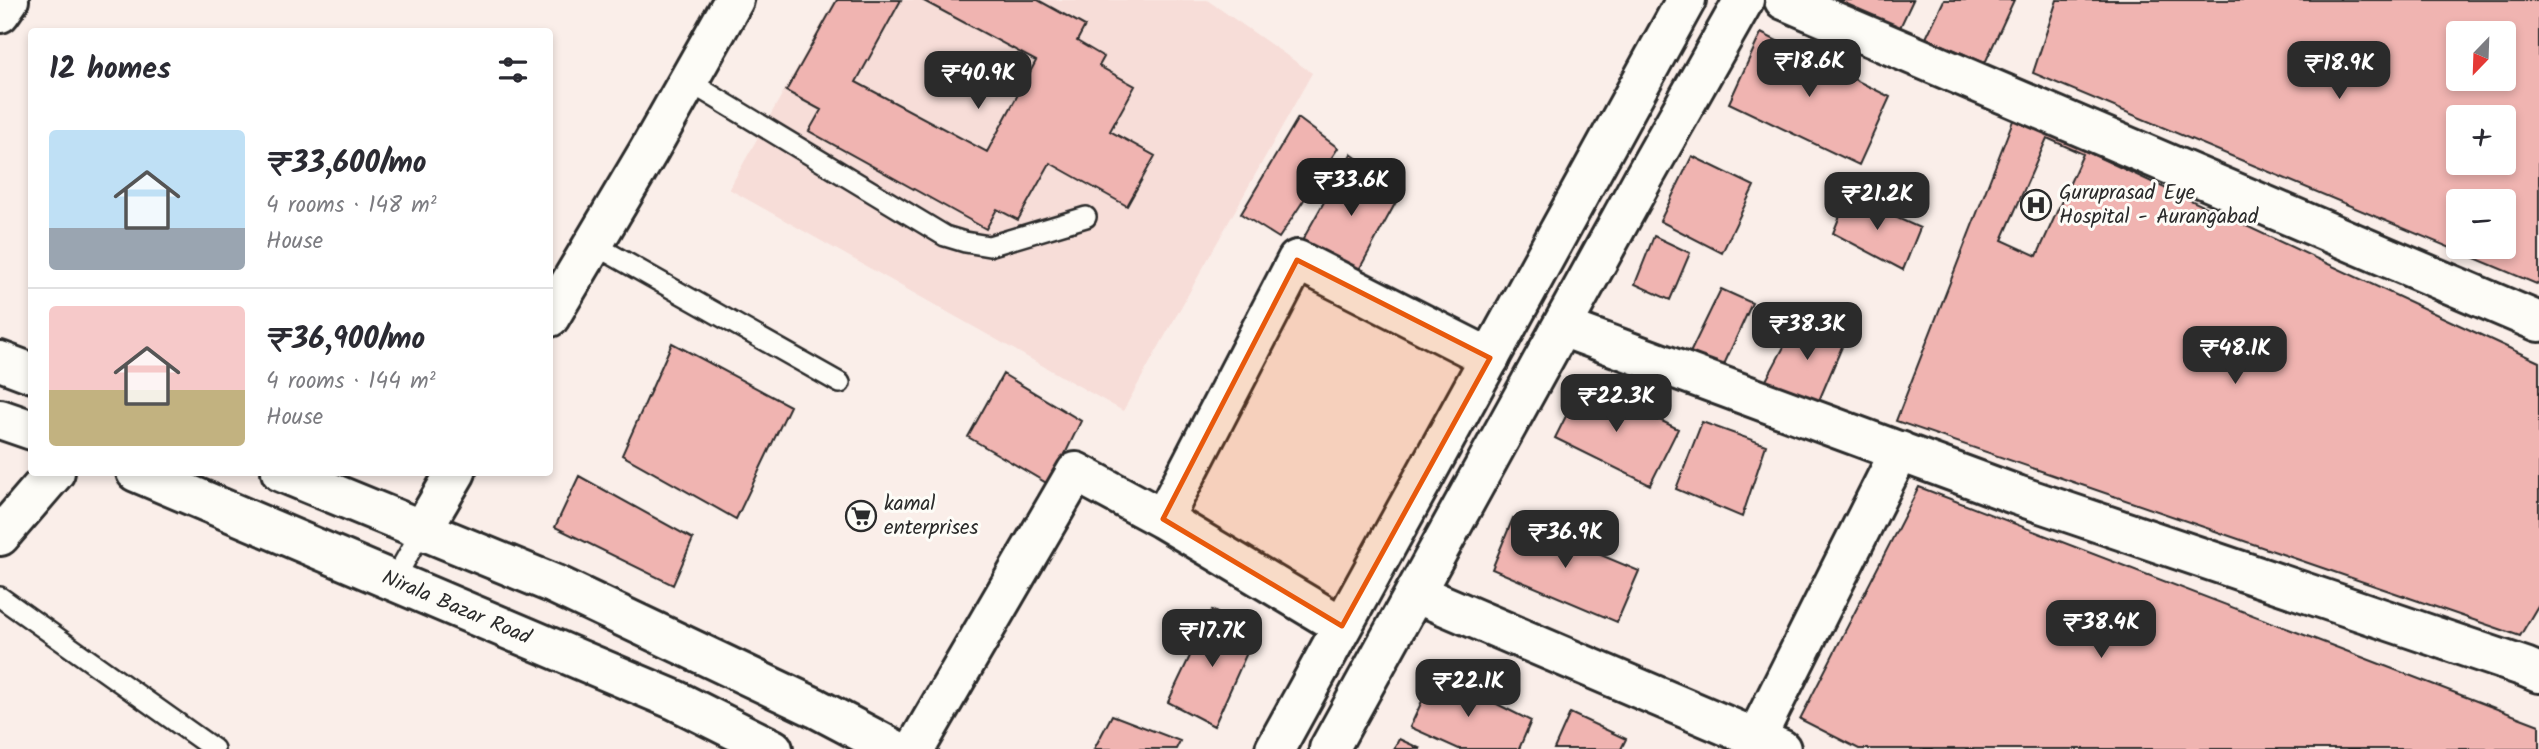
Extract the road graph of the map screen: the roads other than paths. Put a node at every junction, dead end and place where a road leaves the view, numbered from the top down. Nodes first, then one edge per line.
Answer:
1 (9, 0) edge
2 (734, 0) edge
3 (1686, 0) edge
4 (1744, 0) edge
5 (1784, 0) edge
6 (0, 13) edge
7 (688, 80) junction
8 (1086, 217) dead end
9 (593, 244) junction
10 (553, 312) edge
11 (2539, 322) edge
12 (1562, 327) junction
13 (1490, 358) junction
14 (0, 361) edge
15 (28, 372) edge
16 (840, 383) dead end
17 (0, 419) edge
18 (28, 429) edge
19 (1900, 451) junction
20 (52, 476) edge
21 (145, 476) edge
22 (302, 476) edge
23 (454, 476) edge
24 (338, 483) edge
25 (1163, 519) junction
26 (422, 530) junction
27 (0, 536) edge
28 (393, 582) junction
29 (1415, 593) junction
30 (0, 597) edge
31 (1342, 626) junction
32 (2539, 673) edge
33 (1769, 744) edge
34 (214, 749) edge
35 (774, 749) edge
36 (894, 749) edge
37 (915, 749) edge
38 (1275, 749) edge
39 (1329, 749) edge

1 - 6 street
2 - 7 street
3 - 13 street
4 - 12 street
5 - 11 street
7 - 8 lane
7 - 9 street
9 - 10 street
9 - 16 lane
12 - 19 street
12 - 29 street
13 - 25 street
13 - 31 street
14 - 15 street
17 - 18 street
19 - 32 street
19 - 33 street
20 - 27 street
21 - 28 street, Nirala Bazar Road
22 - 24 street
23 - 26 street
24 - 26 street
25 - 31 street
25 - 37 street
26 - 28 lane
26 - 36 street
28 - 35 street, Nirala Bazar Road
29 - 33 street
29 - 39 street
30 - 34 lane
31 - 38 street

